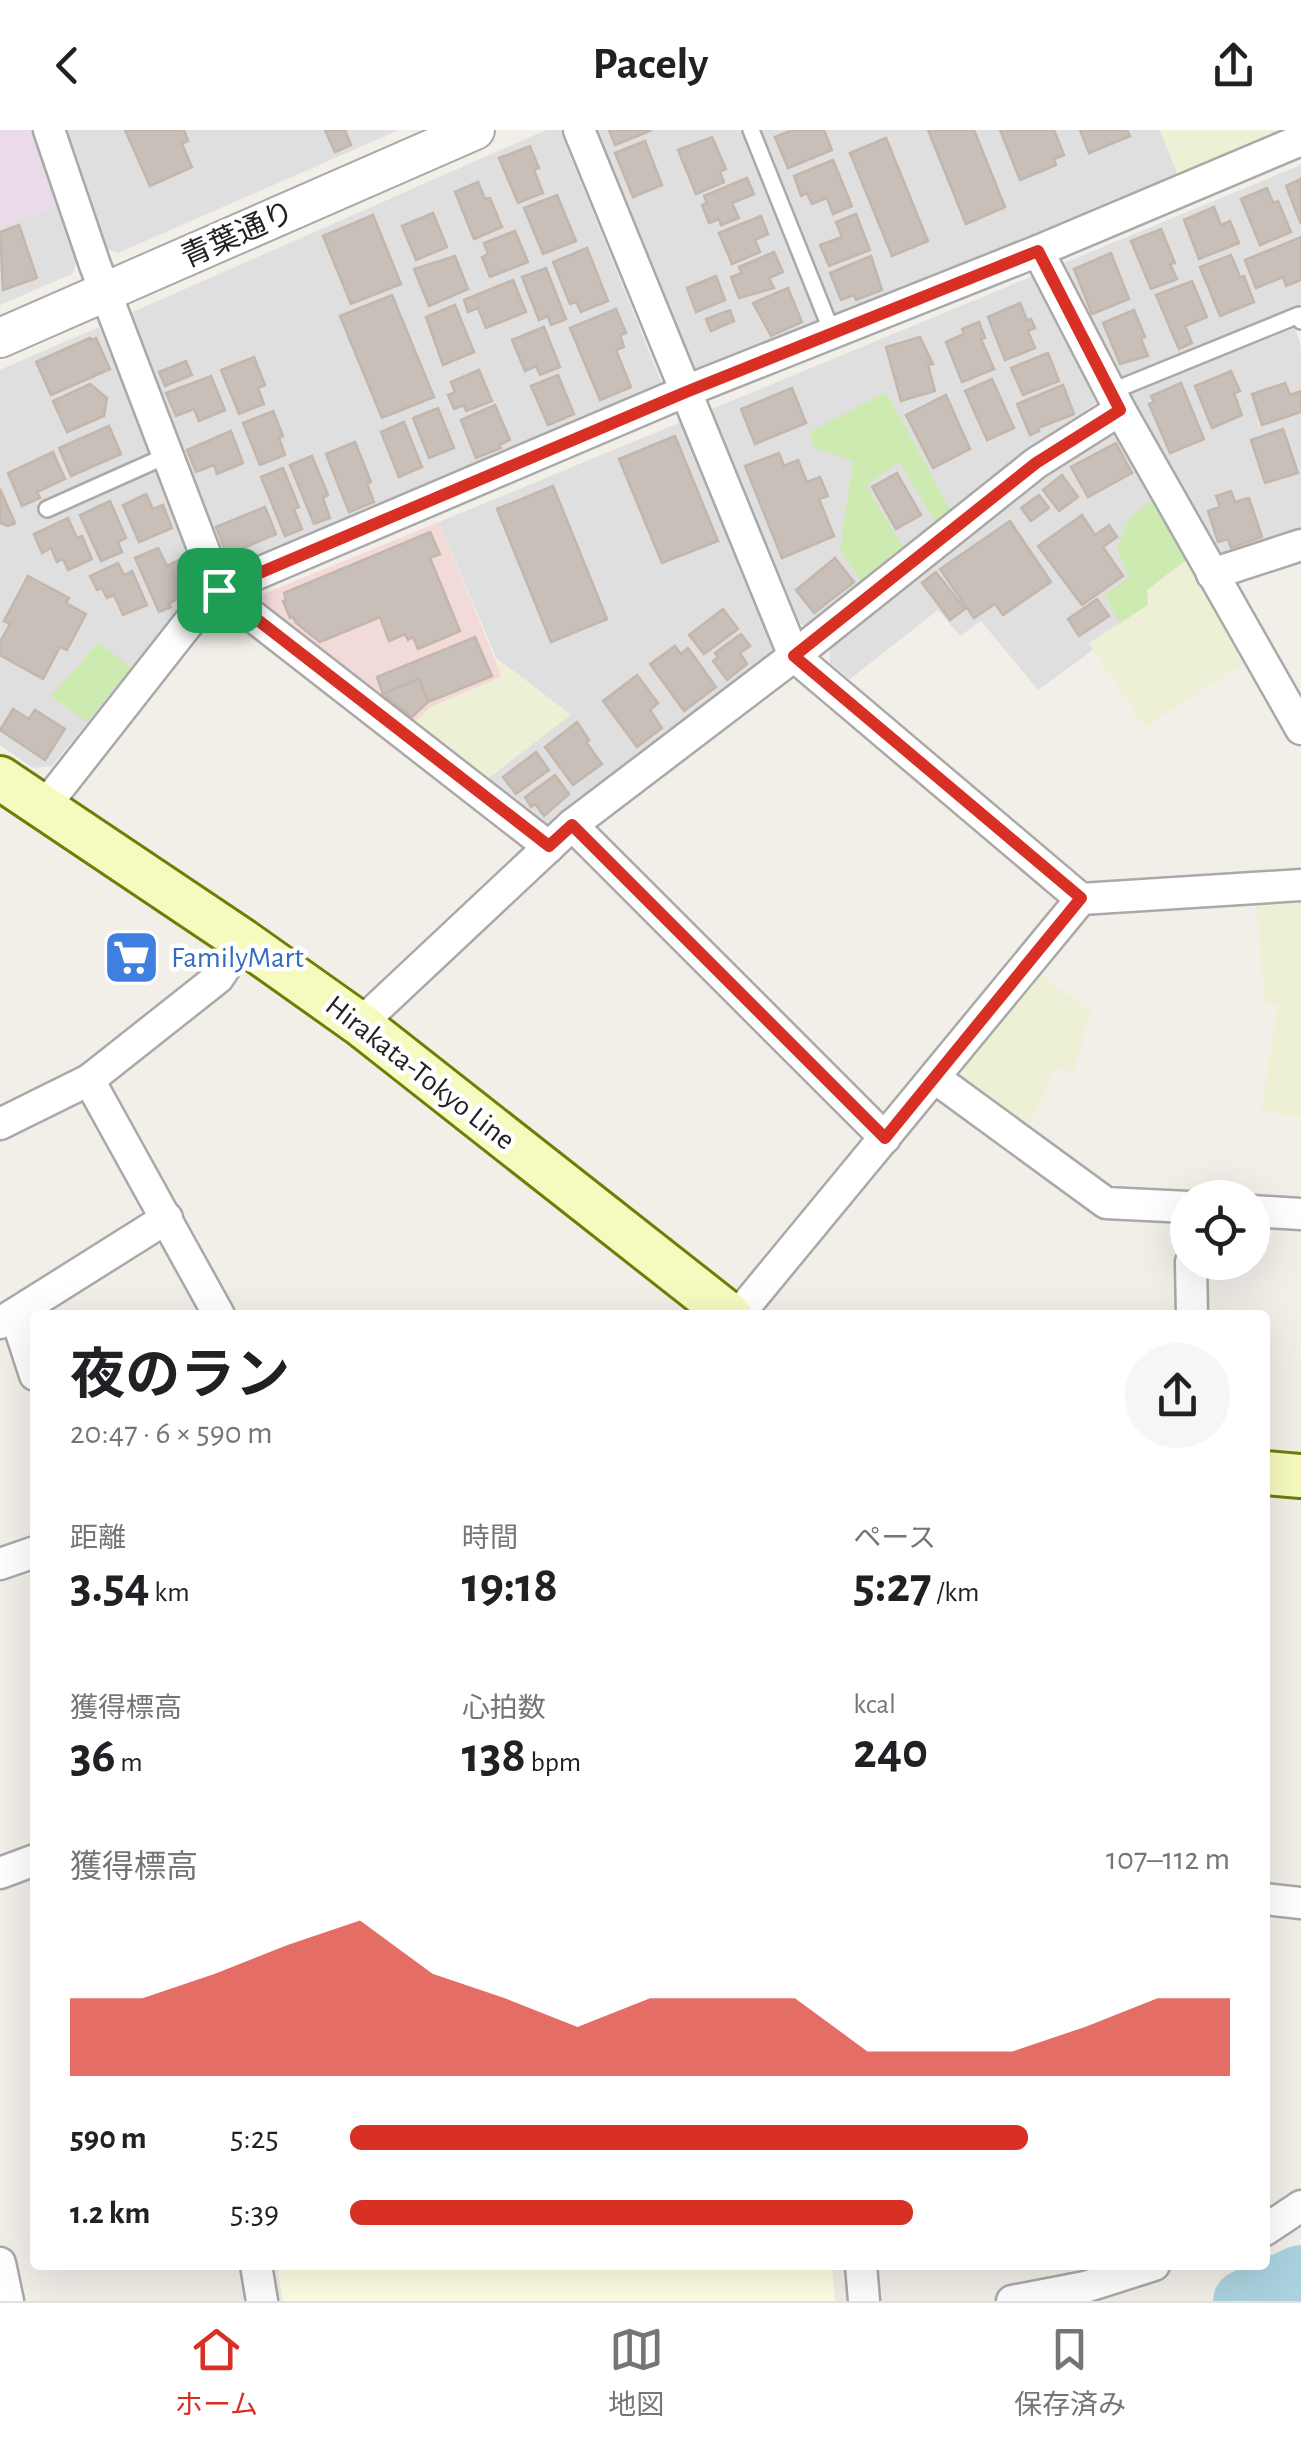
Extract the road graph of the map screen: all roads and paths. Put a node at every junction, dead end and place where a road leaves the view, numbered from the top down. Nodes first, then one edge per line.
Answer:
1 (49, 130) edge
2 (475, 130) edge
3 (579, 130) edge
4 (751, 130) edge
5 (1301, 140) edge
6 (1038, 251) junction
7 (106, 293) junction
8 (1301, 321) edge
9 (832, 332) junction
10 (0, 338) edge
11 (686, 392) junction
12 (1115, 401) junction
13 (168, 455) junction
14 (46, 509) dead end
15 (1301, 545) edge
16 (1212, 574) junction
17 (219, 590) junction
18 (794, 656) junction
19 (1301, 729) edge
20 (0, 778) edge
21 (44, 807) junction
22 (572, 825) junction
23 (549, 846) junction
24 (1301, 884) edge
25 (1081, 898) junction
26 (244, 941) junction
27 (360, 1024) junction
28 (935, 1078) junction
29 (89, 1080) junction
30 (0, 1124) edge
31 (885, 1138) junction
32 (1170, 1206) edge
33 (1270, 1212) edge
34 (1301, 1214) edge
35 (167, 1218) junction
36 (1191, 1280) edge
37 (217, 1310) edge
38 (724, 1310) edge
39 (742, 1310) edge
40 (1192, 1310) edge
41 (8, 1319) edge
42 (30, 1365) edge
43 (1270, 1473) edge
44 (1301, 1476) edge
45 (30, 1554) edge
46 (0, 1564) edge
47 (30, 1862) edge
48 (0, 1872) edge
49 (1270, 1900) edge
50 (1301, 1903) edge
51 (1301, 2206) edge
52 (1270, 2227) edge
53 (257, 2270) edge
54 (861, 2270) edge
55 (1136, 2270) edge
56 (1085, 2284) edge
57 (262, 2301) edge
58 (864, 2301) edge
59 (1012, 2301) edge

1 - 7 street
2 - 7 street, 青葉通り
3 - 11 street
4 - 9 lane
5 - 6 street
6 - 9 street
6 - 12 street
7 - 10 street, 青葉通り
7 - 13 street
8 - 12 lane
9 - 11 street
11 - 17 street
11 - 18 street
12 - 16 street
12 - 18 street
13 - 14 lane
13 - 17 street
15 - 16 street
16 - 19 street
17 - 21 street
17 - 23 street
18 - 22 street
18 - 25 street
20 - 21 main road, Hirakata-Tokyo Line
21 - 26 main road, Hirakata-Tokyo Line
22 - 23 street
22 - 31 street
23 - 27 street
24 - 25 street
25 - 28 street
26 - 27 main road, Hirakata-Tokyo Line
26 - 29 street
27 - 38 main road, Hirakata-Tokyo Line
28 - 31 street
28 - 32 street
29 - 30 street
29 - 35 street
31 - 39 street
33 - 34 street
35 - 37 street
35 - 41 street
36 - 40 street
41 - 42 street
43 - 44 main road
45 - 46 street
47 - 48 street
49 - 50 street
51 - 52 street
53 - 57 street
54 - 58 street
55 - 56 street
56 - 59 street

